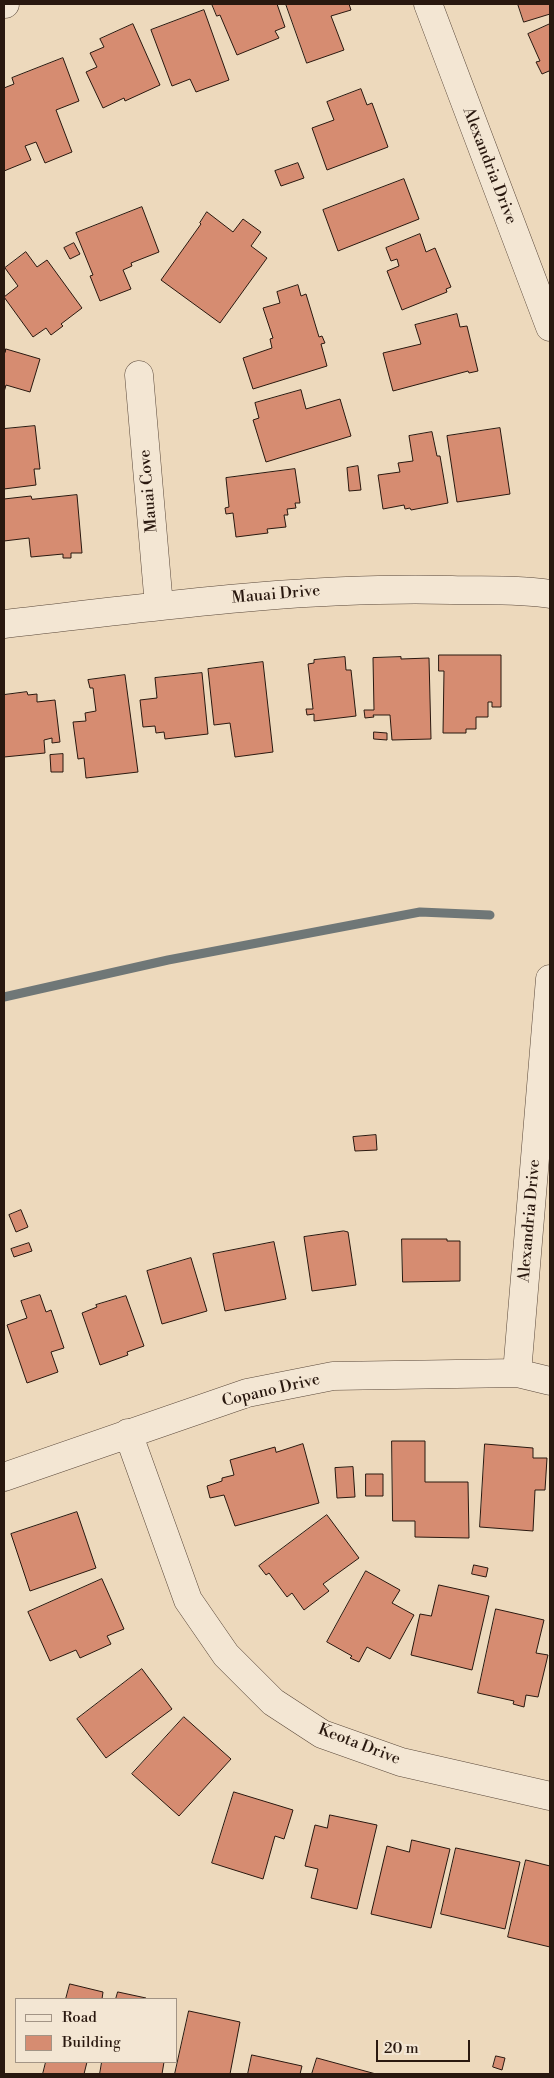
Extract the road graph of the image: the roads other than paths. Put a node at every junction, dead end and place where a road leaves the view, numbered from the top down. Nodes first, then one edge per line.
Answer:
1 (428, 4) edge
2 (550, 327) edge
3 (139, 375) dead end
4 (550, 594) edge
5 (158, 606) junction
6 (4, 624) edge
7 (550, 979) edge
8 (517, 1374) junction
9 (550, 1381) edge
10 (128, 1432) junction
11 (4, 1476) edge
12 (550, 1796) edge

1 - 2 street, Alexandria Drive
3 - 5 street, Mauai Cove
4 - 5 street, Mauai Drive
5 - 6 street, Mauai Drive
7 - 8 street, Alexandria Drive
8 - 9 street, Copano Drive
8 - 10 street, Copano Drive
10 - 11 street, Copano Drive
10 - 12 street, Keota Drive

